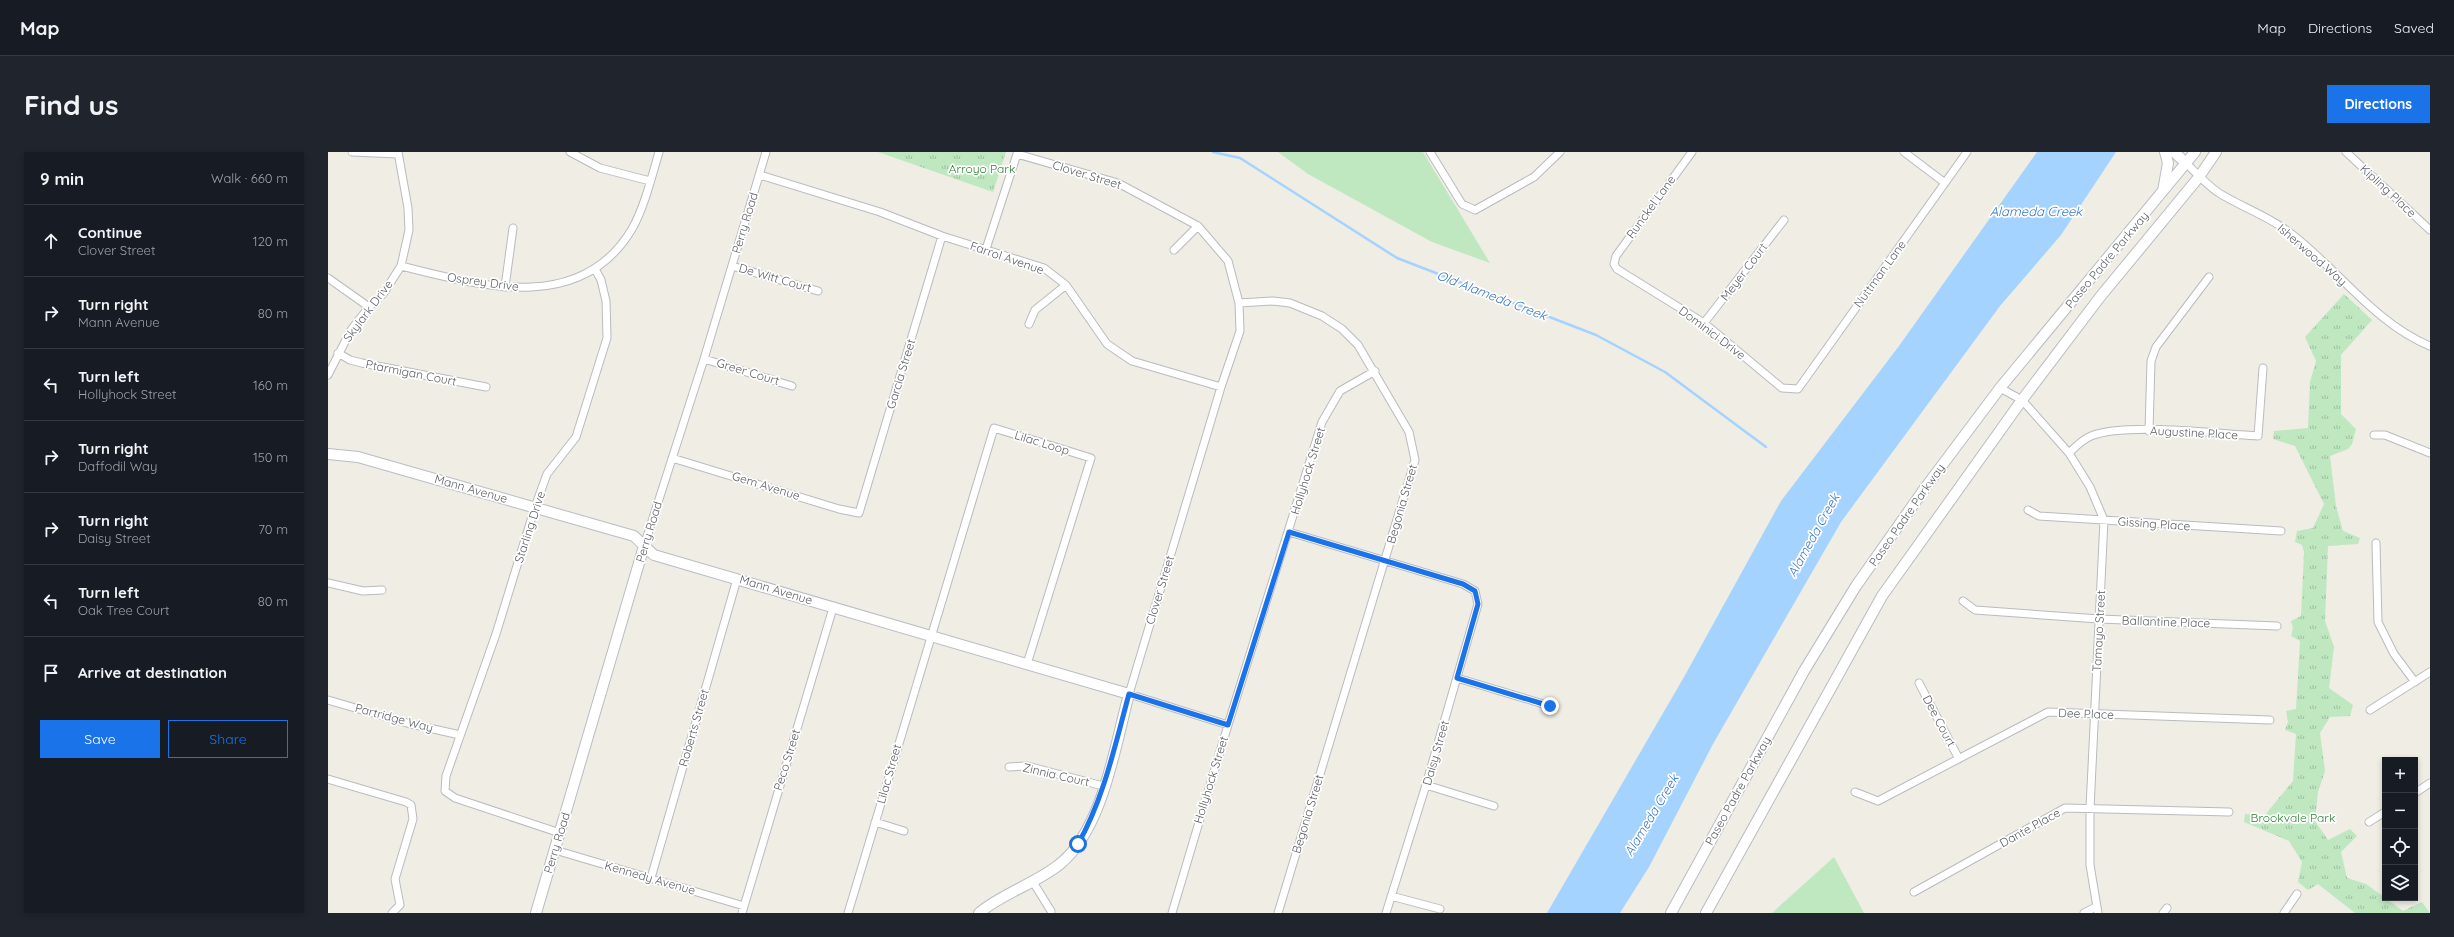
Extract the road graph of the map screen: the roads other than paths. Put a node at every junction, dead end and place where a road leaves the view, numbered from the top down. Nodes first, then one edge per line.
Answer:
1 (352, 152) edge
2 (570, 152) edge
3 (659, 152) edge
4 (766, 152) edge
5 (1430, 152) edge
6 (1560, 152) edge
7 (1692, 152) edge
8 (1904, 152) edge
9 (1967, 152) edge
10 (2165, 152) edge
11 (2174, 152) edge
12 (2195, 152) edge
13 (2216, 152) edge
14 (2346, 152) edge
15 (398, 153) edge
16 (2187, 164) junction
17 (760, 175) junction
18 (2199, 177) junction
19 (650, 181) junction
20 (1945, 183) junction
21 (2163, 193) junction
22 (1784, 220) dead end
23 (1198, 226) junction
24 (513, 228) dead end
25 (2430, 230) edge
26 (942, 236) junction
27 (986, 249) junction
28 (1174, 250) dead end
29 (1614, 264) joint
30 (401, 266) junction
31 (732, 266) junction
32 (595, 269) junction
33 (2209, 277) dead end
34 (328, 278) edge
35 (1066, 285) junction
36 (505, 287) junction
37 (818, 291) dead end
38 (1239, 303) junction
39 (369, 307) junction
40 (1704, 323) junction
41 (1029, 324) dead end
42 (2430, 346) edge
43 (338, 353) junction
44 (704, 359) junction
45 (2263, 368) dead end
46 (1375, 372) junction
47 (328, 375) edge
48 (792, 386) dead end
49 (486, 387) dead end
50 (1221, 387) junction
51 (2000, 388) junction
52 (1788, 390) joint
53 (2022, 400) junction
54 (2149, 430) junction
55 (2374, 435) dead end
56 (2069, 453) junction
57 (2430, 453) edge
58 (328, 454) edge
59 (672, 458) junction
60 (535, 507) junction
61 (2028, 510) dead end
62 (859, 513) joint
63 (2104, 520) junction
64 (2281, 531) dead end
65 (1289, 532) junction
66 (2376, 543) dead end
67 (644, 546) junction
68 (1385, 561) junction
69 (737, 579) junction
70 (328, 583) edge
71 (382, 590) dead end
72 (1963, 601) dead end
73 (833, 608) junction
74 (2099, 619) junction
75 (2277, 626) dead end
76 (930, 636) junction
77 (1026, 664) junction
78 (2430, 672) edge
79 (1457, 678) junction
80 (2415, 682) junction
81 (1918, 683) dead end
82 (1129, 694) junction
83 (328, 700) edge
84 (1550, 706) dead end
85 (2370, 710) dead end
86 (2095, 714) junction
87 (2270, 720) dead end
88 (1228, 725) junction
89 (460, 735) junction
90 (1959, 759) junction
91 (1009, 767) dead end
92 (328, 779) edge
93 (2430, 783) edge
94 (1426, 785) junction
95 (1103, 786) junction
96 (2418, 791) edge
97 (1855, 792) dead end
98 (1494, 806) dead end
99 (2090, 808) junction
100 (2229, 812) dead end
101 (2382, 814) edge
102 (875, 822) junction
103 (2369, 822) dead end
104 (904, 831) dead end
105 (560, 833) junction
106 (555, 850) junction
107 (651, 878) junction
108 (1033, 882) junction
109 (1914, 892) dead end
110 (2297, 894) dead end
111 (1391, 896) junction
112 (1440, 909) dead end
113 (743, 910) edge
114 (2097, 910) edge
115 (1052, 911) dead end
116 (392, 913) edge
117 (536, 913) edge
118 (848, 913) edge
119 (979, 913) edge
120 (1172, 913) edge
121 (1278, 913) edge
122 (1386, 913) edge
123 (1671, 913) edge
124 (1706, 913) edge
125 (2084, 913) edge
126 (2284, 913) edge

1 - 15 street
2 - 19 street
3 - 19 street, Osprey Drive
4 - 17 street, Perry Road
5 - 6 street
7 - 29 street, Runckel Lane
8 - 20 street
9 - 20 street, Nuttman Lane
10 - 21 main road
11 - 16 main road, Isherwood Way
12 - 16 main road, Paseo Padre Parkway
13 - 18 main road, Paseo Padre Parkway
14 - 25 street, Kipling Place
15 - 30 street, Skylark Drive
16 - 18 street, Isherwood Way
16 - 21 main road, Paseo Padre Parkway
17 - 26 street, Farrol Avenue
17 - 31 street, Perry Road
18 - 42 street, Isherwood Way
18 - 53 main road, Paseo Padre Parkway
19 - 32 street, Osprey Drive
20 - 52 street, Nuttman Lane
21 - 51 main road, Paseo Padre Parkway
22 - 40 street, Meyer Court
23 - 27 street, Clover Street
23 - 28 street
23 - 38 street, Clover Street
24 - 36 street
26 - 27 street, Farrol Avenue
26 - 62 street, Garcia Street
27 - 35 street, Farrol Avenue
29 - 40 street, Dominici Drive
30 - 36 street, Osprey Drive
30 - 39 street, Skylark Drive
31 - 37 street, De Witt Court
31 - 44 street, Perry Road
32 - 36 street, Osprey Drive
32 - 60 street, Starling Drive
33 - 54 street
34 - 39 street
35 - 41 street
35 - 50 street, Farrol Avenue
38 - 46 street, Begonia Street
38 - 50 street, Clover Street
39 - 43 street, Skylark Drive
40 - 52 street, Dominici Drive
43 - 47 street, Skylark Drive
43 - 49 street, Ptarmigan Court
44 - 48 street, Greer Court
44 - 59 street, Perry Road
45 - 54 street, Augustine Place
46 - 65 street, Hollyhock Street
46 - 68 street, Begonia Street
50 - 82 street, Clover Street
51 - 53 street, Tamayo Street
51 - 123 main road, Paseo Padre Parkway
53 - 56 street, Tamayo Street
53 - 124 main road, Paseo Padre Parkway
54 - 56 street, Augustine Place
55 - 57 street
56 - 63 street, Tamayo Street
58 - 60 main road, Mann Avenue
59 - 62 street, Gem Avenue
59 - 67 street, Perry Road
60 - 67 main road, Mann Avenue
60 - 89 street, Starling Drive
61 - 63 street, Gissing Place
63 - 64 street, Gissing Place
63 - 74 street, Tamayo Street
65 - 68 street
65 - 88 street, Hollyhock Street
66 - 80 street
67 - 69 main road, Mann Avenue
67 - 105 main road, Perry Road
68 - 79 street, Daisy Street
68 - 121 street, Begonia Street
69 - 73 main road, Mann Avenue
69 - 107 street, Roberts Street
70 - 71 street
72 - 74 street, Ballantine Place
73 - 76 main road, Mann Avenue
73 - 113 street, Peco Street
74 - 75 street, Ballantine Place
74 - 86 street, Tamayo Street
76 - 77 main road, Mann Avenue
76 - 77 street, Lilac Loop
76 - 102 street, Lilac Street
77 - 82 main road, Mann Avenue
78 - 80 street
79 - 84 street
79 - 94 street, Daisy Street
80 - 85 street
81 - 90 street, Dee Court
82 - 88 street, Mann Avenue
82 - 95 main road, Clover Street
83 - 89 street, Partridge Way
86 - 87 street, Dee Place
86 - 90 street, Dee Place
86 - 99 street, Tamayo Street
88 - 120 street, Hollyhock Street
89 - 105 street, Starling Drive
90 - 97 street, Dee Place
91 - 95 street, Zinnia Court
92 - 116 street
93 - 96 street
94 - 98 street
94 - 111 street, Daisy Street
95 - 108 main road, Clover Street
99 - 100 street, Dante Place
99 - 109 street, Dante Place
99 - 114 street, Tamayo Street
101 - 103 street
102 - 104 street
102 - 118 street, Lilac Street
105 - 106 main road, Perry Road
106 - 107 street, Kennedy Avenue
106 - 117 main road, Perry Road
107 - 113 street, Kennedy Avenue
108 - 115 street
108 - 119 main road, Clover Street
110 - 126 street
111 - 112 street
111 - 122 street, Daisy Street
114 - 125 street

